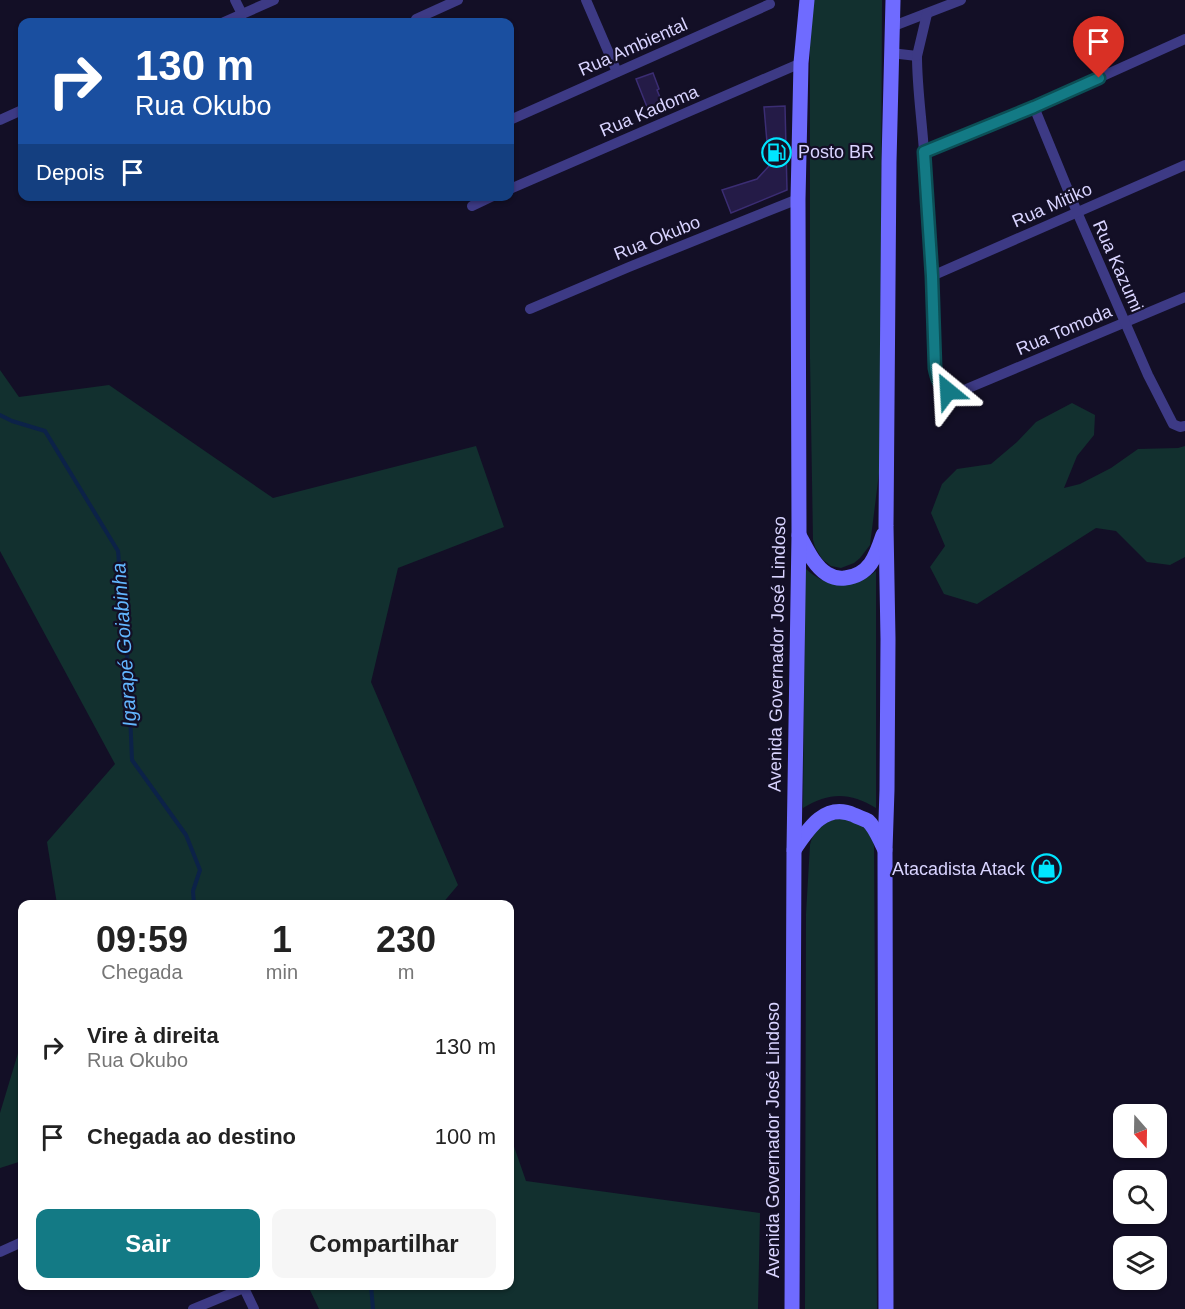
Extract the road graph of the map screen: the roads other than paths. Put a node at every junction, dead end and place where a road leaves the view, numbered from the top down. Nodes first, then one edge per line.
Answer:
1 (235, 0) edge
2 (274, 0) edge
3 (458, 0) edge
4 (586, 0) edge
5 (807, 0) edge
6 (892, 0) edge
7 (961, 0) edge
8 (770, 4) dead end
9 (242, 14) junction
10 (927, 14) junction
11 (233, 18) edge
12 (418, 18) edge
13 (891, 27) junction
14 (1185, 39) edge
15 (891, 53) junction
16 (917, 56) junction
17 (801, 63) junction
18 (617, 72) junction
19 (1034, 107) junction
20 (18, 112) edge
21 (514, 118) edge
22 (0, 120) edge
23 (924, 152) junction
24 (1185, 165) edge
25 (514, 187) edge
26 (798, 199) junction
27 (482, 201) edge
28 (472, 206) dead end
29 (1077, 212) junction
30 (932, 276) junction
31 (1185, 297) edge
32 (530, 309) dead end
33 (1125, 322) junction
34 (1185, 427) edge
35 (886, 526) junction
36 (799, 536) junction
37 (794, 849) junction
38 (885, 850) junction
39 (18, 1244) edge
40 (0, 1252) edge
41 (237, 1290) edge
42 (245, 1290) edge
43 (193, 1309) edge
44 (254, 1309) edge
45 (792, 1309) edge
46 (886, 1309) edge

1 - 9 street
2 - 9 street
3 - 12 street
4 - 18 street
5 - 17 main road, Avenida Governador José Lindoso
6 - 13 main road
7 - 10 street
8 - 18 street, Rua Ambiental
9 - 11 street
10 - 13 street
10 - 16 street
13 - 15 main road
14 - 19 street
15 - 16 street
15 - 35 main road
16 - 23 street
17 - 25 street, Rua Kadoma
17 - 26 main road, Avenida Governador José Lindoso
18 - 21 street, Rua Ambiental
19 - 23 street
19 - 29 street, Rua Kazumi
20 - 22 street
23 - 30 street
24 - 29 street, Rua Mitiko
26 - 32 street, Rua Okubo
26 - 36 main road, Avenida Governador José Lindoso
27 - 28 street
29 - 30 street, Rua Mitiko
29 - 33 street, Rua Kazumi
30 - 33 street, Rua Tomoda
31 - 33 street, Rua Tomoda
33 - 34 street, Rua Kazumi
35 - 36 main road
35 - 38 main road
36 - 37 main road, Avenida Governador José Lindoso
37 - 38 main road
37 - 45 main road, Avenida Governador José Lindoso
38 - 46 main road
39 - 40 street
41 - 43 street
42 - 44 street

